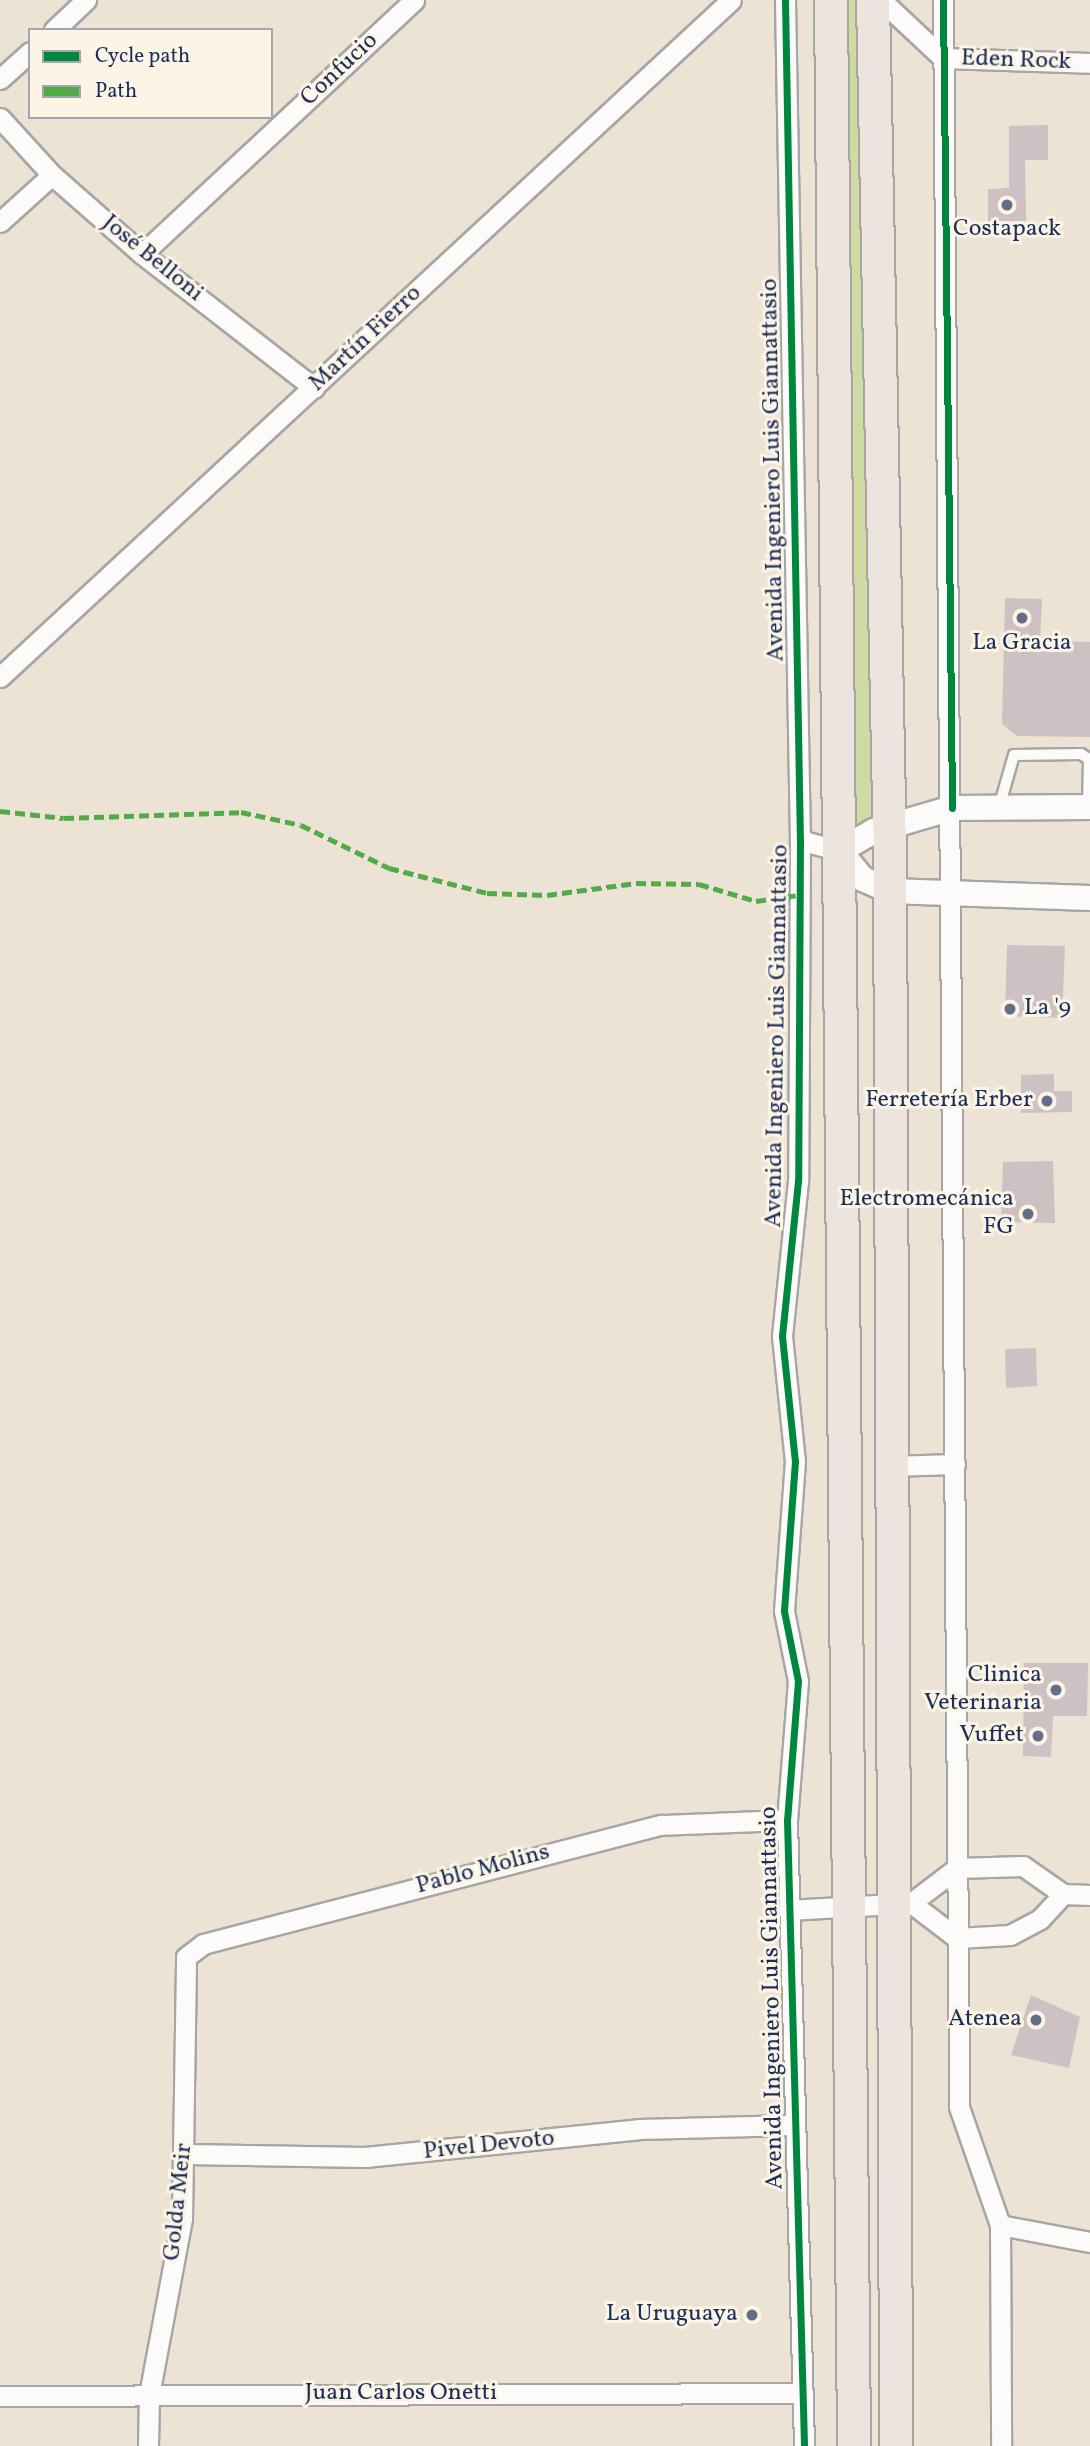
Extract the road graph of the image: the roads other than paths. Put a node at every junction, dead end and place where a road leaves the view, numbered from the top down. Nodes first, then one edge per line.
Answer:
1 (86, 0) edge
2 (414, 0) edge
3 (731, 0) edge
4 (785, 0) edge
5 (831, 0) edge
6 (873, 0) edge
7 (881, 0) edge
8 (943, 0) edge
9 (56, 28) edge
10 (28, 54) edge
11 (943, 58) junction
12 (1090, 63) edge
13 (0, 79) edge
14 (0, 118) edge
15 (52, 175) junction
16 (0, 222) edge
17 (142, 254) junction
18 (313, 388) junction
19 (0, 677) edge
20 (1000, 804) junction
21 (1089, 807) edge
22 (952, 808) junction
23 (889, 826) junction
24 (800, 841) junction
25 (840, 851) junction
26 (890, 891) junction
27 (953, 898) junction
28 (1090, 898) edge
29 (955, 1464) junction
30 (889, 1466) junction
31 (787, 1820) junction
32 (957, 1868) junction
33 (1089, 1893) edge
34 (1063, 1894) junction
35 (903, 1903) junction
36 (850, 1906) junction
37 (788, 1910) junction
38 (957, 1938) junction
39 (186, 1957) joint
40 (792, 2125) junction
41 (187, 2154) junction
42 (1000, 2225) junction
43 (1090, 2242) edge
44 (803, 2393) junction
45 (149, 2395) junction
46 (0, 2396) edge
47 (148, 2446) edge
48 (804, 2446) edge
49 (854, 2446) edge
50 (897, 2446) edge
51 (1001, 2446) edge

1 - 9 street
2 - 17 street, Confucio
3 - 18 street, Martín Fierro
4 - 24 street, Avenida Ingeniero Luis Giannattasio
5 - 25 main road
6 - 23 main road
7 - 11 street, Eden Rock
8 - 11 street
10 - 13 street
11 - 12 street, Eden Rock
11 - 22 street
14 - 15 street, José Belloni
15 - 16 street
15 - 17 street, José Belloni
17 - 18 street, José Belloni
18 - 19 street, Martín Fierro
20 - 21 street
20 - 21 lane
20 - 22 street
22 - 23 street
22 - 27 street
23 - 25 street
23 - 26 main road
24 - 25 street
24 - 31 street, Avenida Ingeniero Luis Giannattasio
25 - 26 street
25 - 36 main road
26 - 27 street
26 - 30 main road
27 - 28 street
27 - 29 street
29 - 30 street
29 - 32 street
30 - 35 main road
31 - 37 street, Avenida Ingeniero Luis Giannattasio
31 - 39 street, Pablo Molins
32 - 34 street
32 - 35 street
32 - 38 street
33 - 34 street
34 - 38 street
35 - 36 street
35 - 38 street
35 - 50 main road
36 - 37 street
36 - 49 main road
37 - 40 street, Avenida Ingeniero Luis Giannattasio
38 - 42 street
39 - 41 street, Golda Meir
40 - 41 street, Pivel Devoto
40 - 44 street, Avenida Ingeniero Luis Giannattasio
41 - 45 street, Golda Meir
42 - 43 street
42 - 51 street
44 - 45 street, Juan Carlos Onetti
44 - 48 street, Avenida Ingeniero Luis Giannattasio
45 - 46 street, Juan Carlos Onetti
45 - 47 street, Golda Meir

